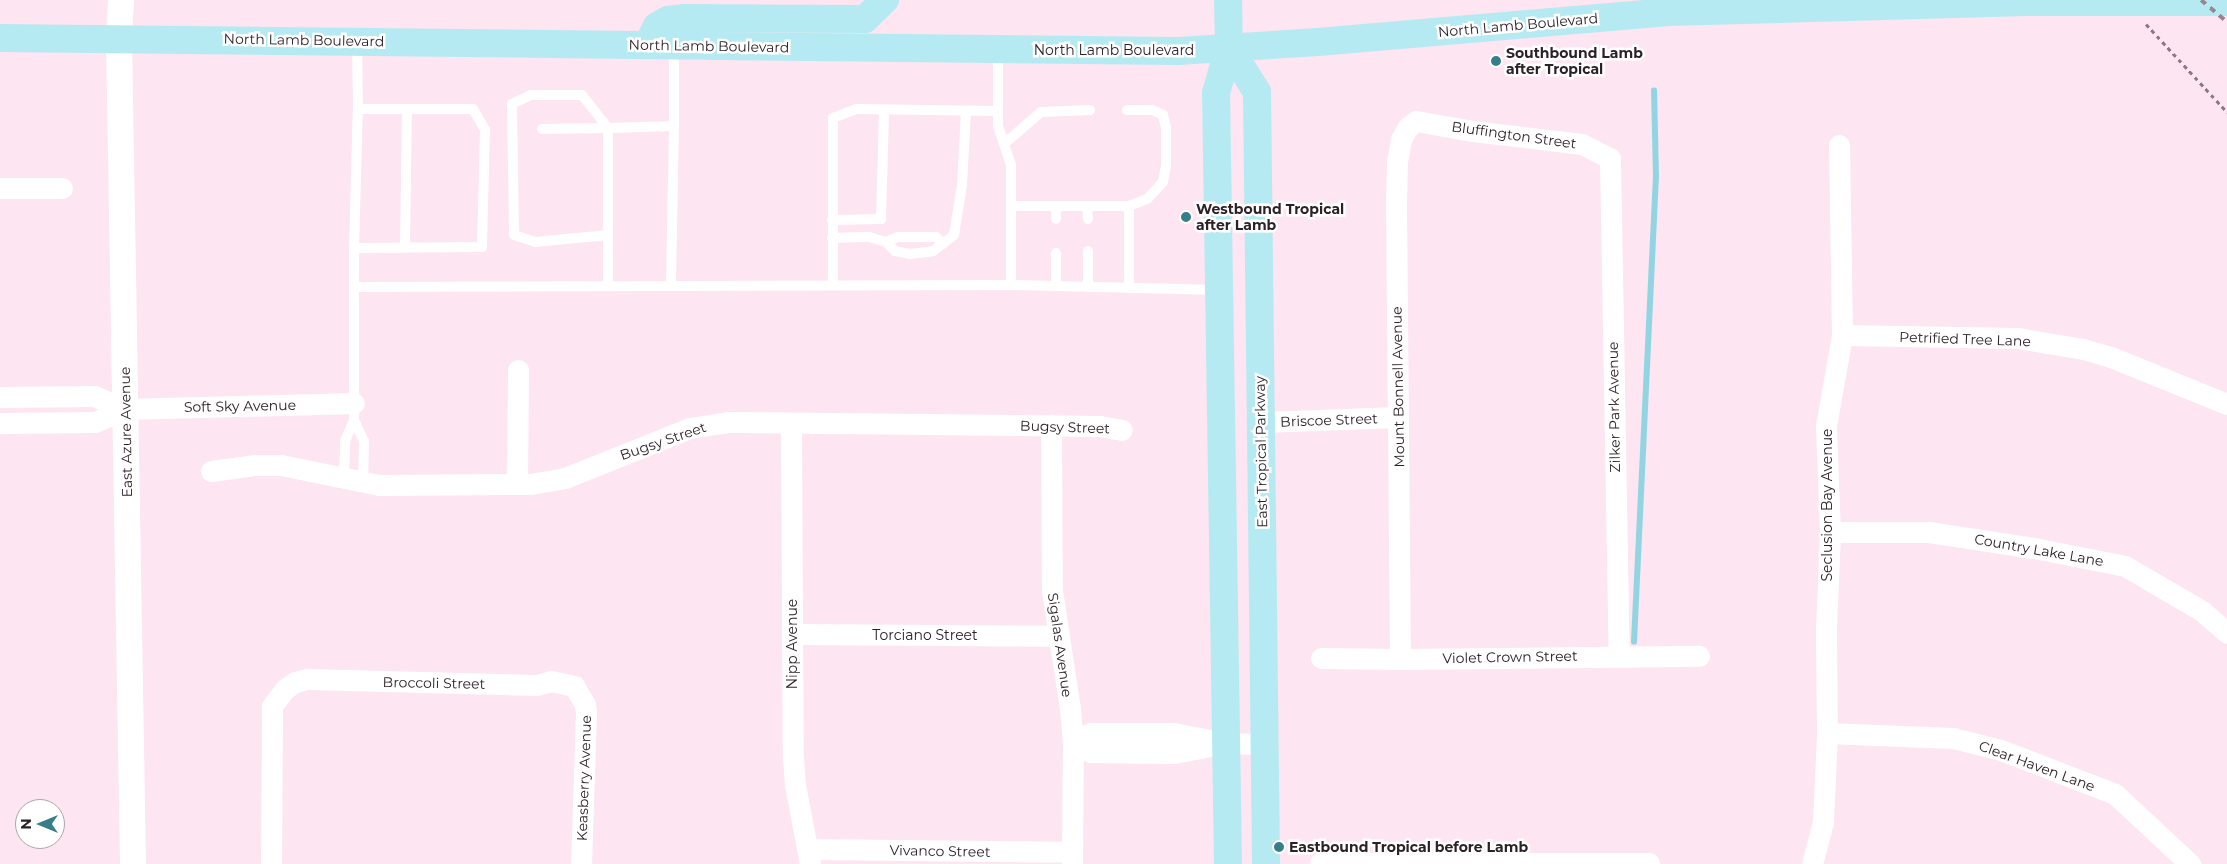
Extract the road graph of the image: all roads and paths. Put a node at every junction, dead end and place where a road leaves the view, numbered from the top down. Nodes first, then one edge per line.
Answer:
1 (121, 0) edge
2 (885, 0) edge
3 (1228, 0) edge
4 (2227, 2) edge
5 (2142, 20) dead end
6 (0, 38) edge
7 (119, 38) junction
8 (357, 41) junction
9 (646, 45) junction
10 (674, 46) junction
11 (1229, 48) junction
12 (998, 50) junction
13 (358, 109) junction
14 (407, 109) junction
15 (884, 110) junction
16 (1090, 110) dead end
17 (1127, 110) dead end
18 (998, 111) junction
19 (966, 112) junction
20 (2227, 112) edge
21 (1416, 121) joint
22 (674, 126) junction
23 (608, 128) junction
24 (542, 129) dead end
25 (1004, 144) junction
26 (1839, 145) dead end
27 (1610, 158) joint
28 (0, 188) edge
29 (62, 188) dead end
30 (1011, 206) junction
31 (1056, 206) junction
32 (1088, 206) junction
33 (1129, 206) junction
34 (1056, 219) dead end
35 (1088, 219) dead end
36 (832, 220) junction
37 (608, 235) junction
38 (832, 238) junction
39 (886, 242) junction
40 (943, 244) junction
41 (354, 248) junction
42 (405, 248) junction
43 (1088, 252) dead end
44 (1056, 253) dead end
45 (671, 284) junction
46 (833, 285) junction
47 (1011, 285) junction
48 (608, 286) junction
49 (1056, 286) junction
50 (355, 287) junction
51 (1088, 287) junction
52 (1129, 288) junction
53 (1218, 290) junction
54 (1842, 335) junction
55 (518, 370) dead end
56 (0, 397) edge
57 (2227, 404) edge
58 (126, 409) junction
59 (22, 410) junction
60 (354, 412) junction
61 (1398, 417) junction
62 (1261, 422) junction
63 (0, 423) edge
64 (791, 423) junction
65 (1051, 425) junction
66 (1122, 430) dead end
67 (211, 471) dead end
68 (354, 481) junction
69 (517, 484) junction
70 (1830, 532) junction
71 (2227, 633) edge
72 (792, 634) junction
73 (1057, 636) junction
74 (1619, 656) junction
75 (1699, 656) dead end
76 (1322, 658) dead end
77 (1400, 659) junction
78 (580, 694) joint
79 (1827, 733) junction
80 (1073, 742) junction
81 (1227, 744) junction
82 (1265, 744) junction
83 (809, 857) edge
84 (1072, 858) edge
85 (1320, 863) edge
86 (1394, 863) edge
87 (1595, 863) edge
88 (1649, 863) edge
89 (133, 864) edge
90 (271, 864) edge
91 (581, 864) edge
92 (1228, 864) edge
93 (1266, 864) edge
94 (1812, 864) edge
95 (2190, 864) edge

1 - 7 street, East Azure Avenue
2 - 9 main road
3 - 11 main road
4 - 11 main road, North Lamb Boulevard
5 - 20 path
6 - 7 main road, North Lamb Boulevard
7 - 8 main road, North Lamb Boulevard
7 - 58 street, East Azure Avenue
8 - 9 main road, North Lamb Boulevard
8 - 13 lane
9 - 10 main road, North Lamb Boulevard
10 - 12 main road, North Lamb Boulevard
10 - 22 lane
11 - 12 main road, North Lamb Boulevard
11 - 53 main road
11 - 62 main road, East Tropical Parkway
12 - 18 lane
13 - 14 lane
13 - 41 lane
14 - 42 lane
14 - 42 lane
15 - 19 lane
15 - 36 lane
15 - 36 lane
16 - 25 lane
17 - 33 lane
18 - 19 lane
18 - 25 lane
19 - 40 lane
21 - 27 street, Bluffington Street
21 - 61 street, Mount Bonnell Avenue
22 - 23 lane
22 - 45 lane
23 - 24 lane
23 - 37 lane
23 - 37 lane
25 - 30 lane
26 - 54 street, Seclusion Bay Avenue
27 - 74 street, Zilker Park Avenue
28 - 29 street
30 - 31 lane
30 - 47 lane
31 - 32 lane
31 - 34 lane
32 - 33 lane
32 - 35 lane
33 - 52 lane
36 - 38 lane
37 - 48 lane
38 - 39 lane
38 - 46 lane
39 - 40 lane
39 - 40 lane
41 - 42 lane
41 - 50 lane
43 - 51 lane
44 - 49 lane
45 - 46 lane
45 - 48 lane
46 - 47 lane
47 - 49 lane
48 - 50 lane
49 - 51 lane
50 - 60 lane
51 - 52 lane
52 - 53 lane
53 - 81 main road
54 - 57 street, Petrified Tree Lane
54 - 70 street, Seclusion Bay Avenue
55 - 69 street
56 - 59 street
58 - 59 street
58 - 60 street, Soft Sky Avenue
58 - 89 street, East Azure Avenue
59 - 63 street
60 - 68 lane
60 - 68 lane
61 - 62 street, Briscoe Street
61 - 77 street, Mount Bonnell Avenue
62 - 82 main road, East Tropical Parkway
64 - 65 street, Bugsy Street
64 - 69 street, Bugsy Street
64 - 72 street, Nipp Avenue
65 - 66 street, Bugsy Street
65 - 73 street, Sigalas Avenue
67 - 68 street, Bugsy Street
68 - 69 street, Bugsy Street
70 - 71 street, Country Lake Lane
70 - 79 street, Seclusion Bay Avenue
72 - 73 street, Torciano Street
72 - 83 street, Nipp Avenue
73 - 80 street, Sigalas Avenue
74 - 75 street, Violet Crown Street
74 - 77 street, Violet Crown Street
76 - 77 street, Violet Crown Street
78 - 90 street, Broccoli Street
78 - 91 street, Keasberry Avenue
79 - 94 street, Seclusion Bay Avenue
79 - 95 street, Clear Haven Lane
80 - 81 street
80 - 84 street, Sigalas Avenue
81 - 82 street
81 - 92 main road
82 - 93 main road, East Tropical Parkway
83 - 84 street, Vivanco Street
85 - 86 street
86 - 87 street
87 - 88 street

